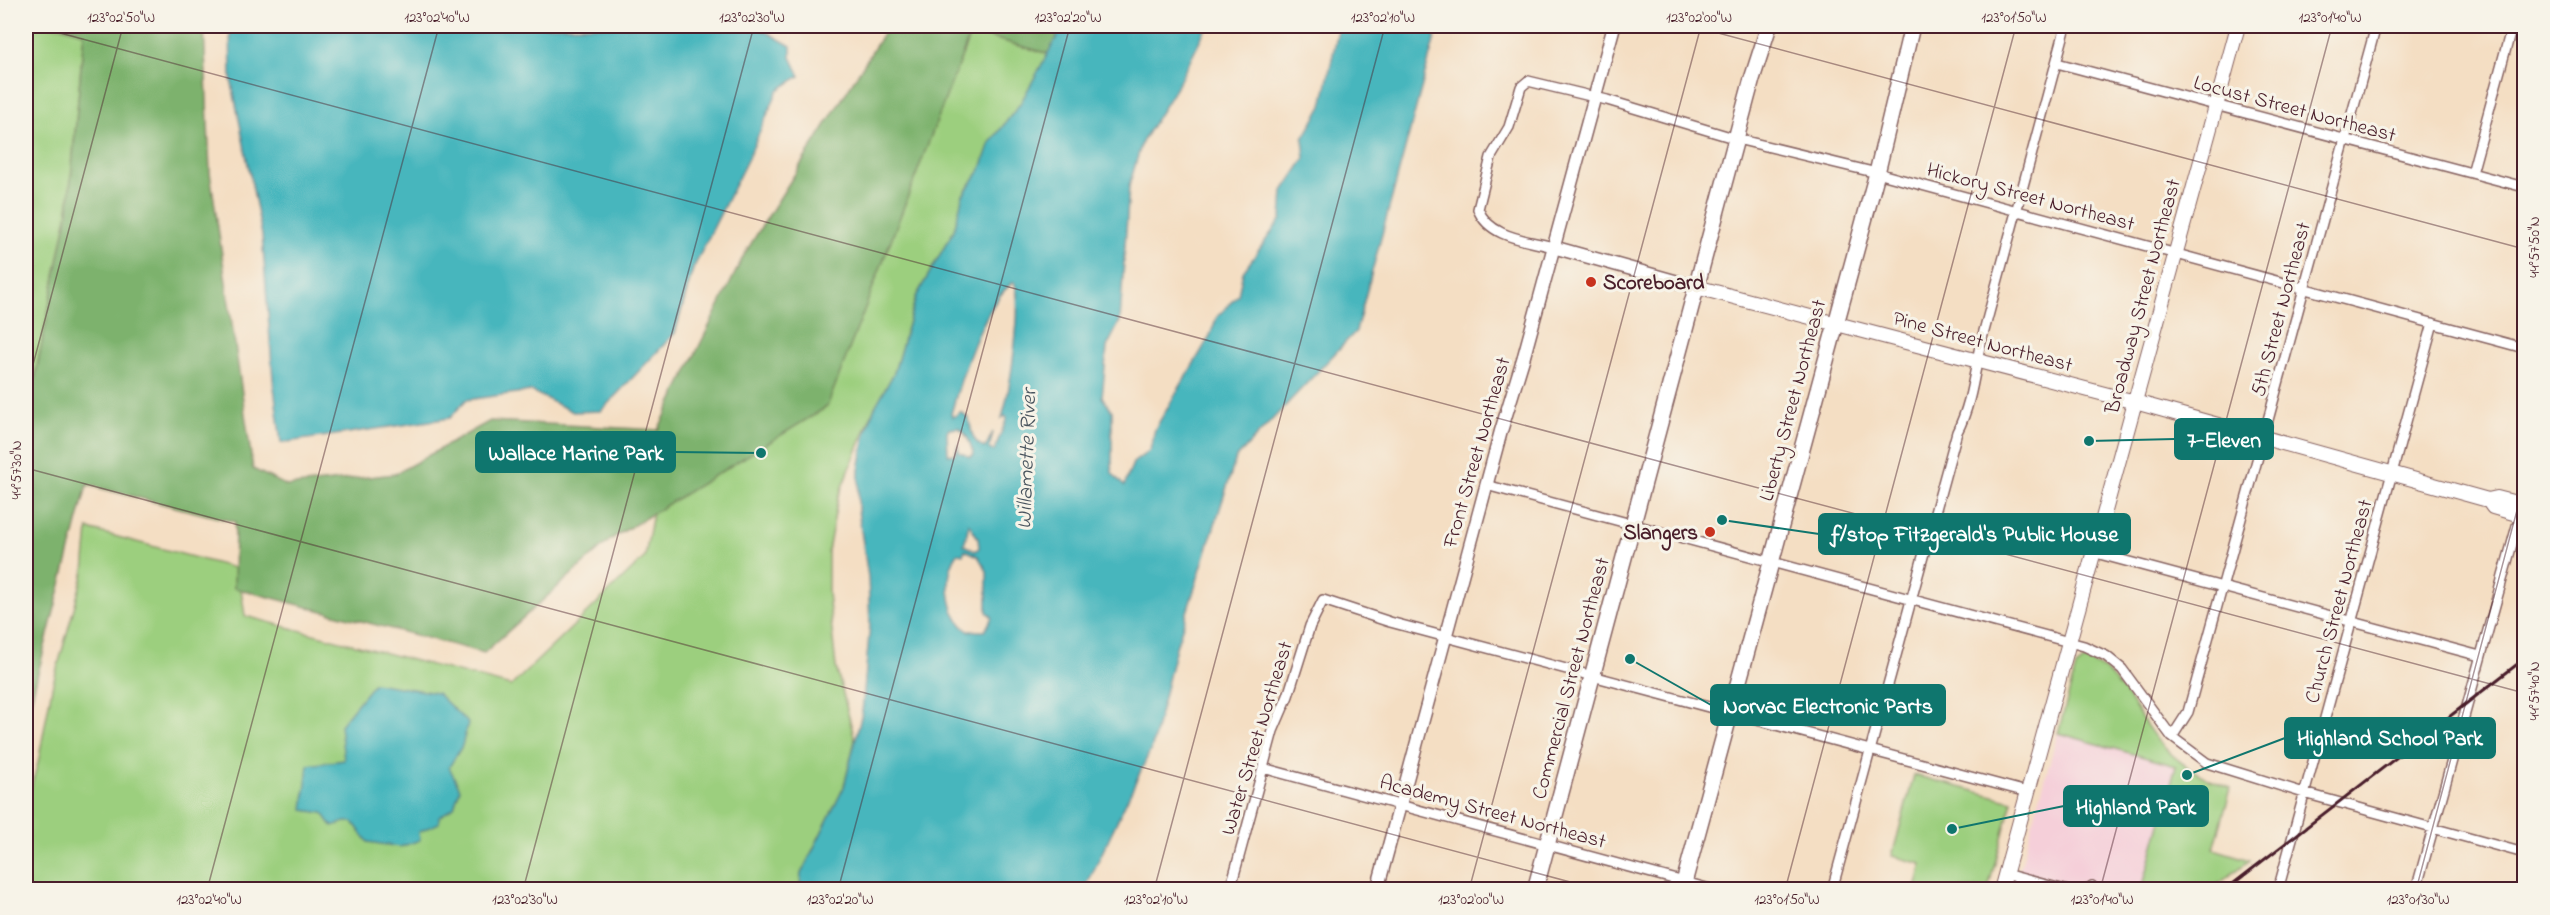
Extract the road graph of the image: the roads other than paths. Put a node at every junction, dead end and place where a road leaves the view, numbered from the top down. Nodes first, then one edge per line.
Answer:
1 (1614, 26) edge
2 (1769, 26) edge
3 (1912, 26) edge
4 (2066, 26) edge
5 (2238, 26) edge
6 (2376, 26) edge
7 (2512, 26) edge
8 (2057, 63) junction
9 (1594, 98) junction
10 (2216, 105) junction
11 (1737, 139) junction
12 (2343, 141) junction
13 (1877, 173) junction
14 (2472, 173) junction
15 (2524, 187) edge
16 (1478, 209) joint
17 (2017, 210) junction
18 (1553, 247) junction
19 (2175, 253) junction
20 (1696, 287) junction
21 (2305, 288) junction
22 (1835, 323) junction
23 (2433, 323) junction
24 (2524, 348) edge
25 (1977, 360) junction
26 (2134, 402) junction
27 (2263, 437) junction
28 (2392, 472) junction
29 (1486, 485) junction
30 (2523, 508) edge
31 (1634, 525) junction
32 (2092, 552) junction
33 (1770, 562) junction
34 (2222, 588) junction
35 (1912, 599) junction
36 (2350, 622) junction
37 (1445, 636) junction
38 (2068, 641) junction
39 (2480, 656) junction
40 (1593, 675) junction
41 (1730, 711) junction
42 (2172, 737) junction
43 (1871, 749) junction
44 (1263, 768) junction
45 (2027, 792) junction
46 (2304, 793) junction
47 (1400, 805) junction
48 (2432, 828) junction
49 (1547, 845) junction
50 (2524, 853) edge
51 (2005, 874) junction
52 (1683, 886) edge
53 (1230, 890) edge
54 (1377, 890) edge
55 (1535, 890) edge
56 (1714, 890) edge
57 (1832, 890) edge
58 (2001, 890) edge
59 (2065, 890) edge
60 (2278, 890) edge
61 (2416, 890) edge

1 - 9 street, Front Street Northeast
2 - 11 highway, Commercial Street Northeast
3 - 13 highway, Liberty Street Northeast
4 - 8 street
5 - 10 main road, Broadway Street Northeast
6 - 12 street, 5th Street Northeast
7 - 14 street
8 - 10 street, Locust Street Northeast
8 - 17 street
9 - 11 street, Hickory Street Northeast
9 - 16 street, Hickory Street Northeast
9 - 18 street, Front Street Northeast
10 - 12 street, Locust Street Northeast
10 - 19 main road, Broadway Street Northeast
11 - 13 street, Hickory Street Northeast
11 - 20 highway, Commercial Street Northeast
12 - 14 street, Locust Street Northeast
12 - 21 street, 5th Street Northeast
13 - 17 street, Hickory Street Northeast
13 - 22 highway, Liberty Street Northeast
14 - 15 street, Locust Street Northeast
16 - 18 street, Pine Street Northeast
17 - 19 street, Hickory Street Northeast
17 - 25 street
18 - 20 street, Pine Street Northeast
18 - 29 street, Front Street Northeast
19 - 21 street, Hickory Street Northeast
19 - 26 main road, Broadway Street Northeast
20 - 22 main road, Pine Street Northeast
20 - 31 highway, Commercial Street Northeast
21 - 23 street, Hickory Street Northeast
21 - 27 street, 5th Street Northeast
22 - 25 main road, Pine Street Northeast
22 - 33 highway, Liberty Street Northeast
23 - 24 street, Hickory Street Northeast
23 - 28 street, Church Street Northeast
25 - 26 main road, Pine Street Northeast
25 - 35 street
26 - 27 main road, Pine Street Northeast
26 - 32 main road, Broadway Street Northeast
27 - 28 main road, Pine Street Northeast
27 - 34 street, 5th Street Northeast
28 - 30 main road, Pine Street Northeast
28 - 36 street, Church Street Northeast
29 - 31 street
29 - 37 street, Front Street Northeast
30 - 39 street
31 - 33 street
31 - 40 highway, Commercial Street Northeast
32 - 34 street
32 - 38 main road, Broadway Street Northeast
33 - 35 street
33 - 41 highway, Liberty Street Northeast
34 - 36 street
34 - 42 street, 5th Street Northeast
35 - 38 street
35 - 43 street
36 - 39 street
36 - 46 street, Church Street Northeast
37 - 40 street
37 - 44 street, Water Street Northeast
37 - 47 street, Front Street Northeast
38 - 42 street
38 - 45 main road, Broadway Street Northeast
39 - 48 street
40 - 41 street
40 - 49 highway, Commercial Street Northeast
41 - 43 street
41 - 52 highway, Liberty Street Northeast
42 - 46 street
43 - 45 street
43 - 57 street
44 - 47 street, Academy Street Northeast
44 - 53 street, Water Street Northeast
45 - 51 main road, Broadway Street Northeast
46 - 48 street
46 - 60 street, Church Street Northeast
47 - 49 street, Academy Street Northeast
47 - 54 street, Front Street Northeast
48 - 50 street
48 - 61 street
49 - 52 street, Academy Street Northeast
49 - 55 highway, Commercial Street Northeast
51 - 58 main road, Broadway Street Northeast
51 - 59 street
52 - 56 street, Academy Street Northeast

